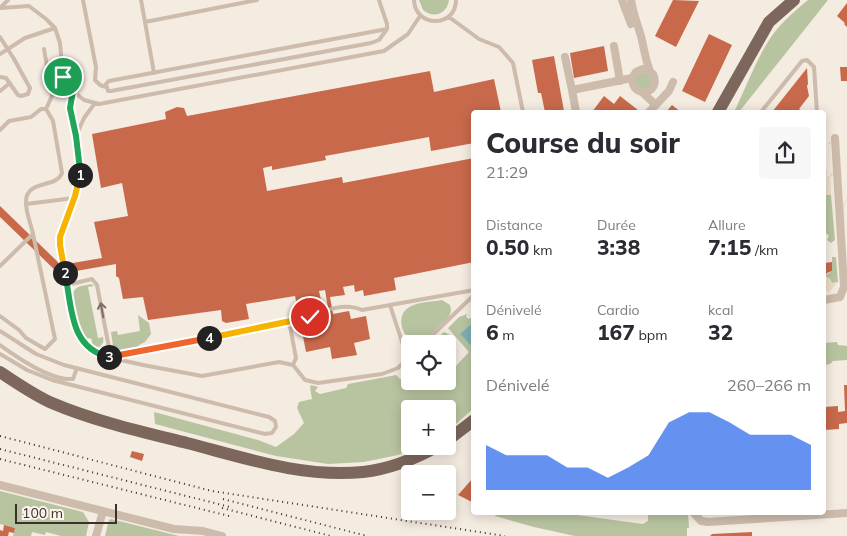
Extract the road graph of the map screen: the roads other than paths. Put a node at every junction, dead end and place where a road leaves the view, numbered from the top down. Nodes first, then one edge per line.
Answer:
1 (8, 0) edge
2 (27, 0) edge
3 (83, 0) edge
4 (141, 0) edge
5 (257, 0) edge
6 (379, 0) edge
7 (461, 0) edge
8 (622, 0) edge
9 (631, 0) edge
10 (782, 0) edge
11 (794, 0) edge
12 (412, 1) edge
13 (456, 2) edge
14 (29, 6) junction
15 (0, 8) edge
16 (420, 16) junction
17 (449, 17) junction
18 (145, 22) junction
19 (770, 22) junction
20 (54, 28) junction
21 (387, 29) junction
22 (0, 37) edge
23 (614, 46) dead end
24 (44, 49) dead end
25 (0, 54) edge
26 (565, 56) dead end
27 (639, 70) junction
28 (154, 73) junction
29 (652, 74) junction
30 (0, 77) edge
31 (632, 78) junction
32 (620, 81) junction
33 (673, 82) dead end
34 (10, 83) junction
35 (106, 87) junction
36 (572, 90) junction
37 (0, 91) edge
38 (73, 91) junction
39 (670, 91) junction
40 (642, 92) junction
41 (95, 103) junction
42 (656, 105) junction
43 (46, 109) junction
44 (522, 110) edge
45 (576, 110) edge
46 (652, 110) edge
47 (719, 110) edge
48 (763, 110) edge
49 (817, 110) edge
50 (0, 130) edge
51 (76, 136) junction
52 (835, 138) dead end
53 (847, 188) edge
54 (838, 189) junction
55 (74, 198) junction
56 (26, 204) junction
57 (33, 234) junction
58 (0, 266) edge
59 (68, 284) junction
60 (471, 291) edge
61 (471, 298) edge
62 (826, 300) edge
63 (390, 305) junction
64 (0, 316) edge
65 (289, 321) junction
66 (0, 331) edge
67 (432, 335) edge
68 (401, 339) edge
69 (0, 345) edge
70 (0, 354) edge
71 (111, 358) junction
72 (293, 365) junction
73 (401, 365) edge
74 (77, 368) junction
75 (0, 372) edge
76 (0, 380) edge
77 (471, 422) edge
78 (139, 431) junction
79 (456, 434) edge
80 (418, 455) edge
81 (0, 485) edge
82 (103, 511) junction
83 (847, 512) edge
84 (826, 513) edge
85 (696, 515) edge
86 (793, 515) edge
87 (96, 536) edge
88 (222, 536) edge

1 - 15 lane
2 - 14 lane
3 - 35 lane
4 - 18 lane
5 - 18 lane
6 - 21 lane
7 - 13 lane
8 - 27 street
9 - 29 street
10 - 19 street
11 - 19 main road
12 - 16 lane
13 - 17 lane
14 - 15 lane
14 - 20 lane
16 - 17 lane
16 - 41 lane
17 - 44 lane
18 - 28 lane
19 - 47 main road
20 - 25 lane
20 - 38 lane
21 - 28 lane
21 - 35 lane
22 - 34 lane, bridge
23 - 32 street
24 - 43 lane
26 - 36 street
27 - 29 street
27 - 31 street
28 - 35 lane
29 - 39 street
29 - 40 street
30 - 34 lane
31 - 32 street
31 - 40 street
32 - 36 street
33 - 39 street
34 - 37 lane
36 - 45 street
38 - 41 lane
38 - 51 lane
39 - 42 street
40 - 42 street
41 - 51 lane
42 - 46 street
43 - 50 lane
43 - 56 lane
48 - 49 lane
51 - 55 lane
52 - 54 street
53 - 54 street
54 - 62 street
55 - 56 lane
55 - 59 lane
56 - 57 lane
57 - 58 lane
57 - 64 lane
59 - 71 lane
71 -> 59 lane
60 - 63 lane
61 - 67 lane
63 - 65 lane
63 - 68 lane
65 - 71 lane
65 - 72 lane
66 - 74 lane
69 - 74 lane
70 - 74 lane
71 - 72 lane
72 - 73 lane
75 - 78 main road
76 - 78 main road
77 - 79 main road
78 - 80 main road
81 - 82 street
82 - 87 street
82 - 88 street
83 - 84 street
85 - 86 street

